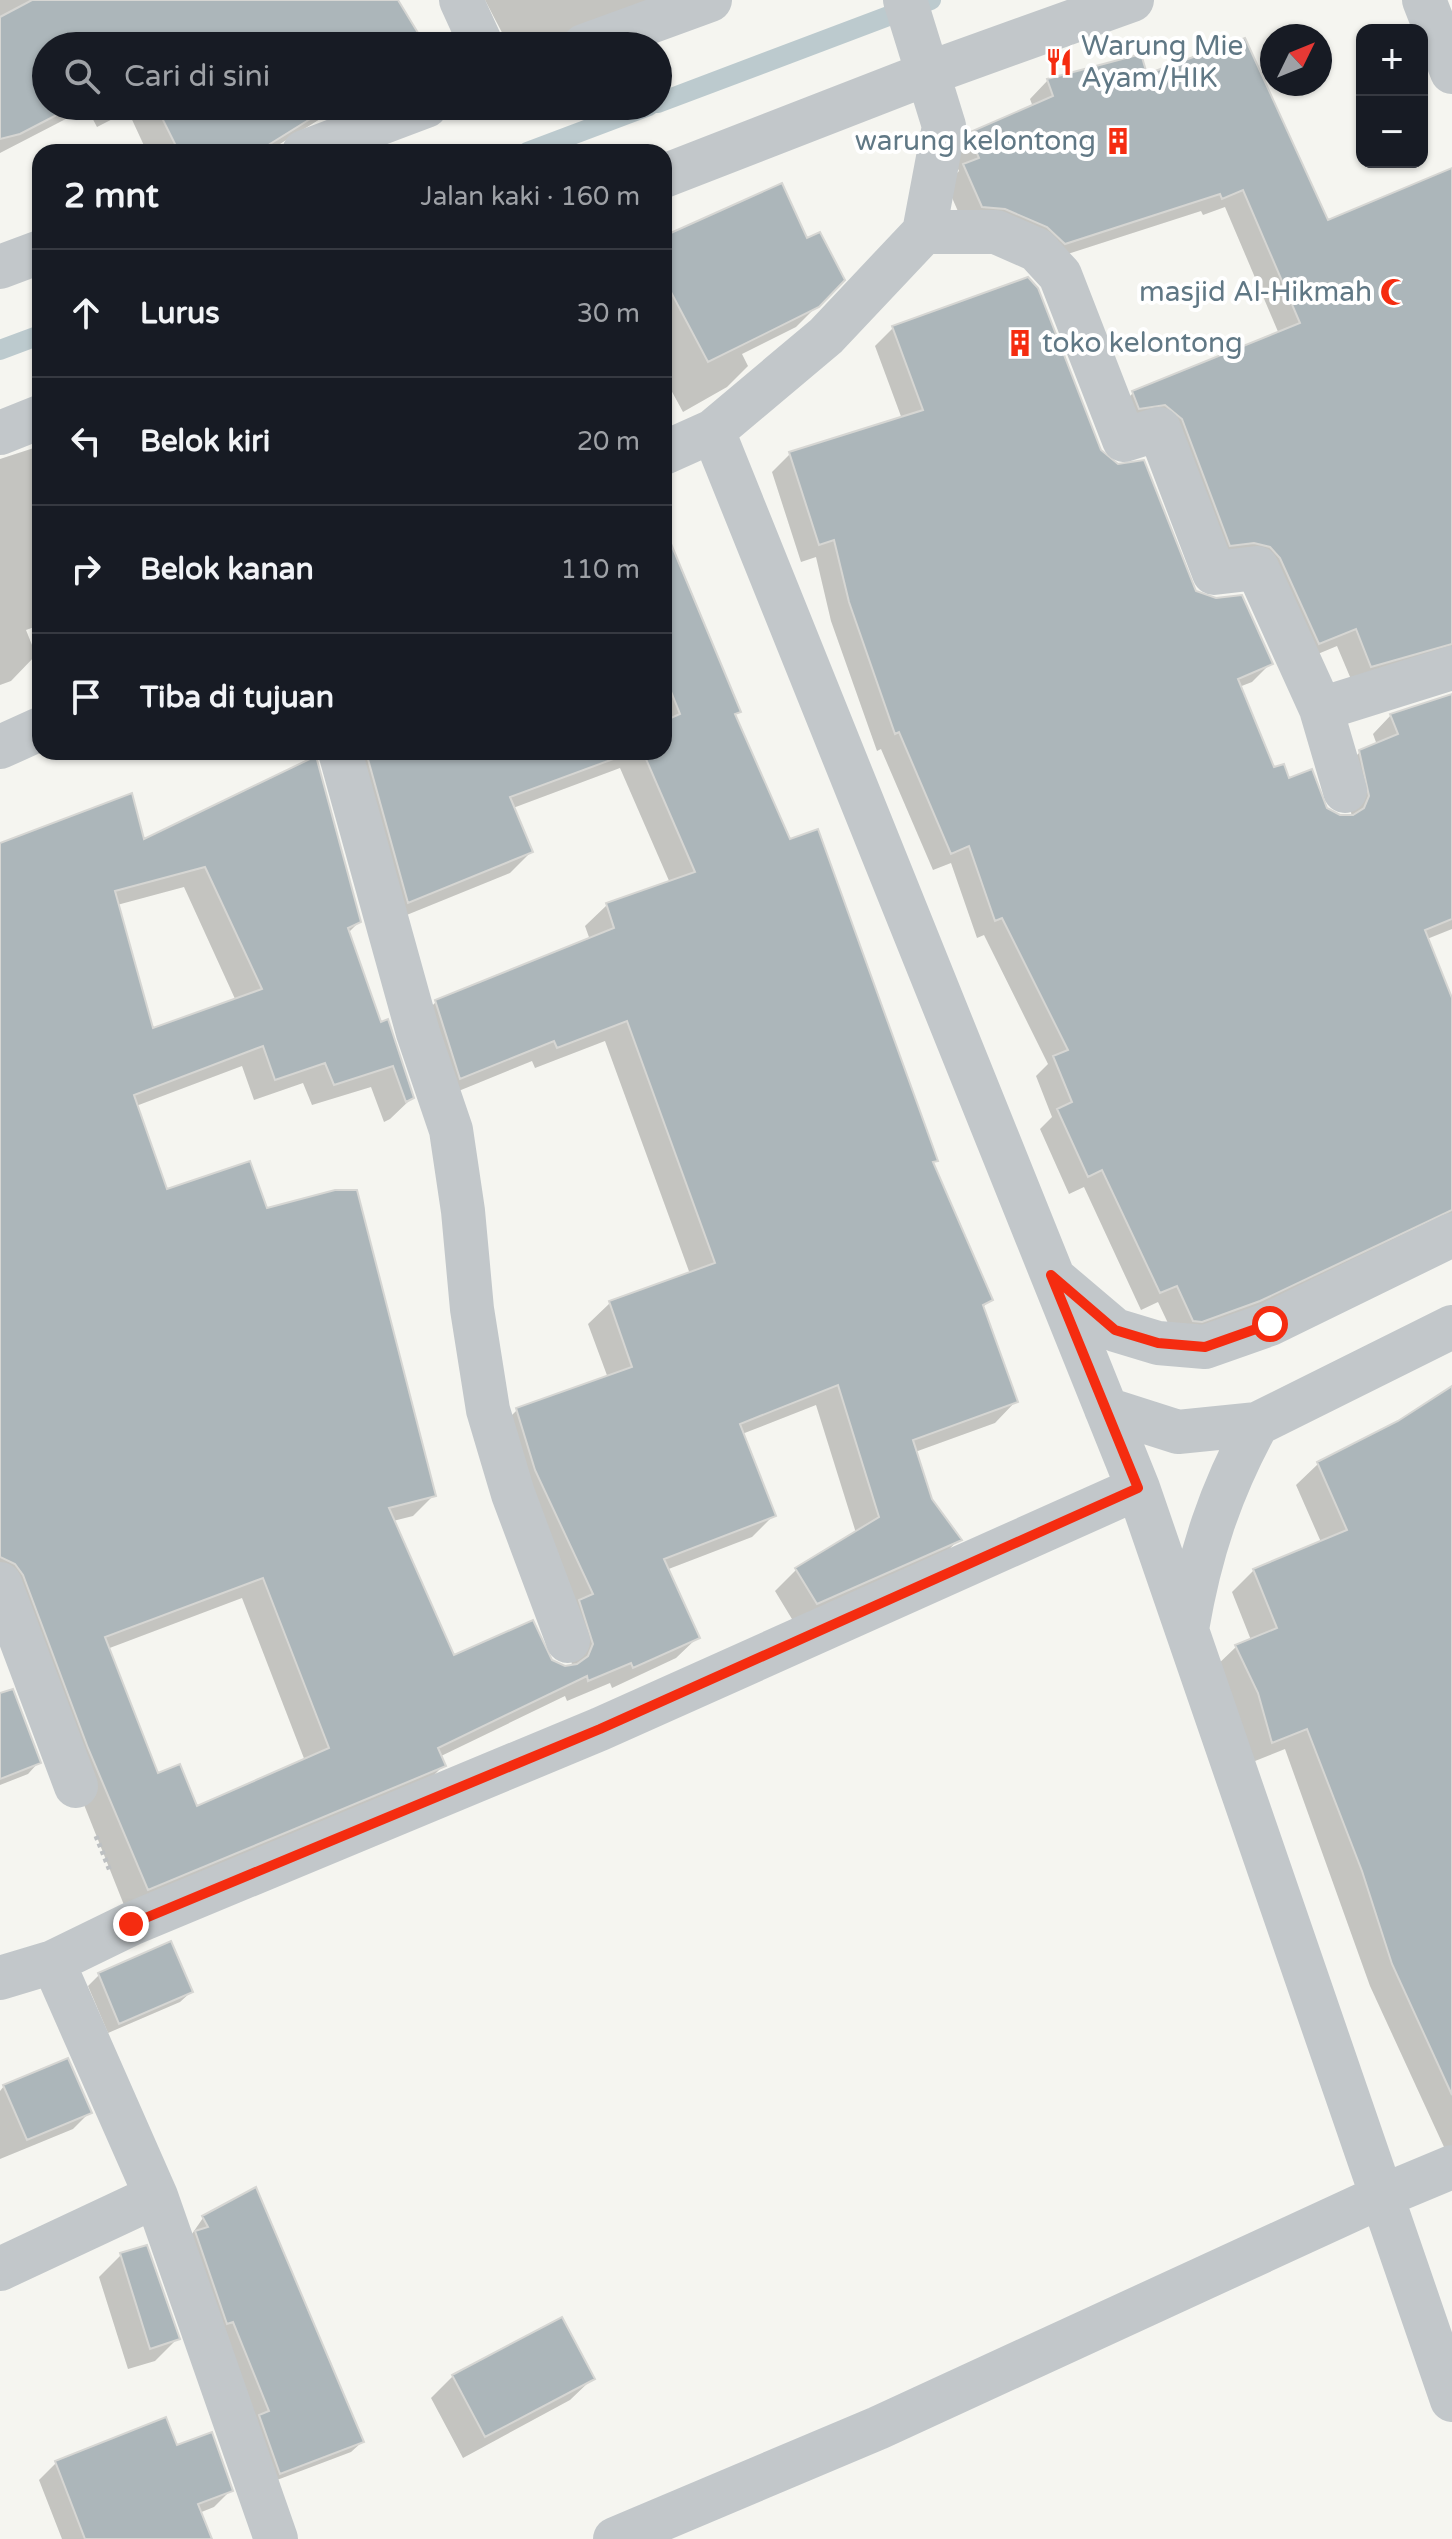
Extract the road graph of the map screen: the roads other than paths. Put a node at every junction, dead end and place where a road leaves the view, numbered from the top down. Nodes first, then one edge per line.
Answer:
1 (461, 0) edge
2 (710, 0) edge
3 (905, 0) edge
4 (1132, 0) edge
5 (1424, 0) edge
6 (476, 32) edge
7 (622, 32) edge
8 (925, 61) junction
9 (1452, 72) edge
10 (389, 120) edge
11 (325, 144) edge
12 (672, 172) edge
13 (924, 232) junction
14 (32, 255) edge
15 (0, 267) edge
16 (32, 420) edge
17 (713, 431) junction
18 (0, 433) edge
19 (672, 449) edge
20 (1452, 668) edge
21 (1321, 709) junction
22 (32, 733) edge
23 (0, 747) edge
24 (342, 760) edge
25 (1345, 791) dead end
26 (1452, 1235) edge
27 (1051, 1275) junction
28 (1452, 1327) edge
29 (1106, 1409) junction
30 (1257, 1424) junction
31 (1138, 1488) junction
32 (0, 1584) edge
33 (1187, 1631) junction
34 (568, 1641) dead end
35 (76, 1786) road end
36 (53, 1962) junction
37 (0, 1978) edge
38 (1452, 2167) edge
39 (156, 2196) junction
40 (1380, 2197) junction
41 (0, 2269) edge
42 (1452, 2400) edge
43 (276, 2539) edge
44 (615, 2539) edge

1 - 6 street
2 - 7 street
3 - 8 street
4 - 8 street
5 - 9 street
8 - 12 street
8 - 13 street
10 - 11 street
13 - 17 street
13 - 21 street
14 - 15 street
16 - 18 street
17 - 19 street
17 - 27 street
20 - 21 street
21 - 25 street
22 - 23 street
24 - 34 street
26 - 27 street
27 - 29 street
28 - 30 street
29 - 30 street
29 - 31 street
30 - 33 street
31 - 33 street
31 - 36 street
32 - 35 street
33 - 40 street
36 - 37 street
36 - 39 street
38 - 40 street
39 - 41 street
39 - 43 street
40 - 42 street
40 - 44 street

